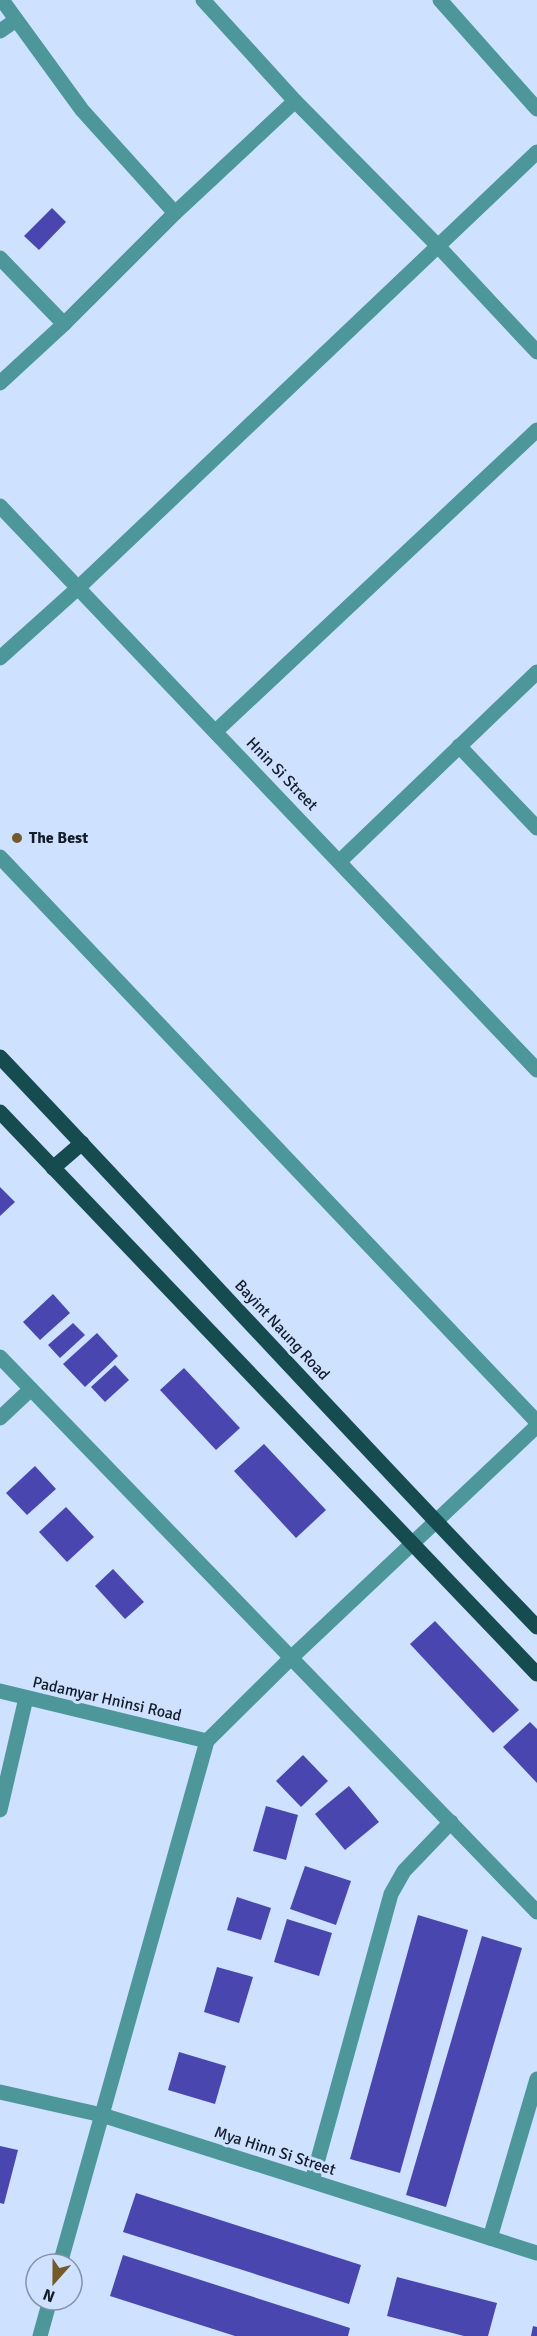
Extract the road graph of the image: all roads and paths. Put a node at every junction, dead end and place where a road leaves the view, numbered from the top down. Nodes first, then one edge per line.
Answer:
1 (2, 0) edge
2 (203, 0) edge
3 (440, 0) edge
4 (16, 20) junction
5 (0, 31) edge
6 (295, 101) junction
7 (537, 109) edge
8 (537, 152) edge
9 (175, 213) junction
10 (437, 245) junction
11 (0, 258) edge
12 (64, 324) junction
13 (537, 352) edge
14 (0, 383) edge
15 (537, 430) edge
16 (0, 506) edge
17 (78, 588) junction
18 (0, 658) edge
19 (537, 672) edge
20 (216, 731) junction
21 (459, 746) junction
22 (537, 828) edge
23 (0, 856) edge
24 (340, 861) junction
25 (0, 1057) edge
26 (537, 1070) edge
27 (0, 1112) edge
28 (82, 1143) junction
29 (53, 1168) junction
30 (0, 1357) edge
31 (31, 1389) junction
32 (0, 1418) edge
33 (537, 1422) edge
34 (537, 1426) edge
35 (435, 1521) junction
36 (412, 1544) junction
37 (537, 1627) edge
38 (292, 1657) junction
39 (537, 1674) edge
40 (0, 1691) edge
41 (26, 1698) junction
42 (207, 1741) junction
43 (0, 1810) edge
44 (451, 1822) junction
45 (537, 1912) edge
46 (537, 2079) edge
47 (0, 2092) edge
48 (102, 2115) junction
49 (312, 2181) junction
50 (490, 2238) junction
51 (63, 2252) edge
52 (537, 2253) edge
53 (47, 2312) edge
54 (40, 2336) edge

1 - 4 street
2 - 6 street
3 - 7 street
4 - 5 street
4 - 9 street
6 - 9 street
6 - 10 street
8 - 10 street
9 - 12 street
10 - 13 street
10 - 17 street
11 - 12 street
12 - 14 street
15 - 20 street
16 - 17 street, Hnin Si Street
17 - 18 street
17 - 20 street, Hnin Si Street
19 - 21 street
20 - 24 street, Hnin Si Street
21 - 22 street
21 - 24 street
23 - 33 street
24 - 26 street, Hnin Si Street
25 - 28 main road, Bayint Naung Road
27 - 29 main road
28 - 29 main road
28 - 35 main road, Bayint Naung Road
29 - 36 main road
30 - 31 street
31 - 32 street
31 - 38 street
34 - 35 street
35 - 36 street
35 - 37 main road, Bayint Naung Road
36 - 38 street
36 - 39 main road
38 - 42 street
38 - 44 street
40 - 41 street, Padamyar Hninsi Road
41 - 42 street, Padamyar Hninsi Road
41 - 43 street
42 - 48 street
44 - 45 street
44 - 49 street
46 - 50 street
47 - 48 street, Mya Hinn Si Street
48 - 49 street, Mya Hinn Si Street
48 - 51 street
49 - 50 street, Mya Hinn Si Street
50 - 52 street, Mya Hinn Si Street
53 - 54 street

